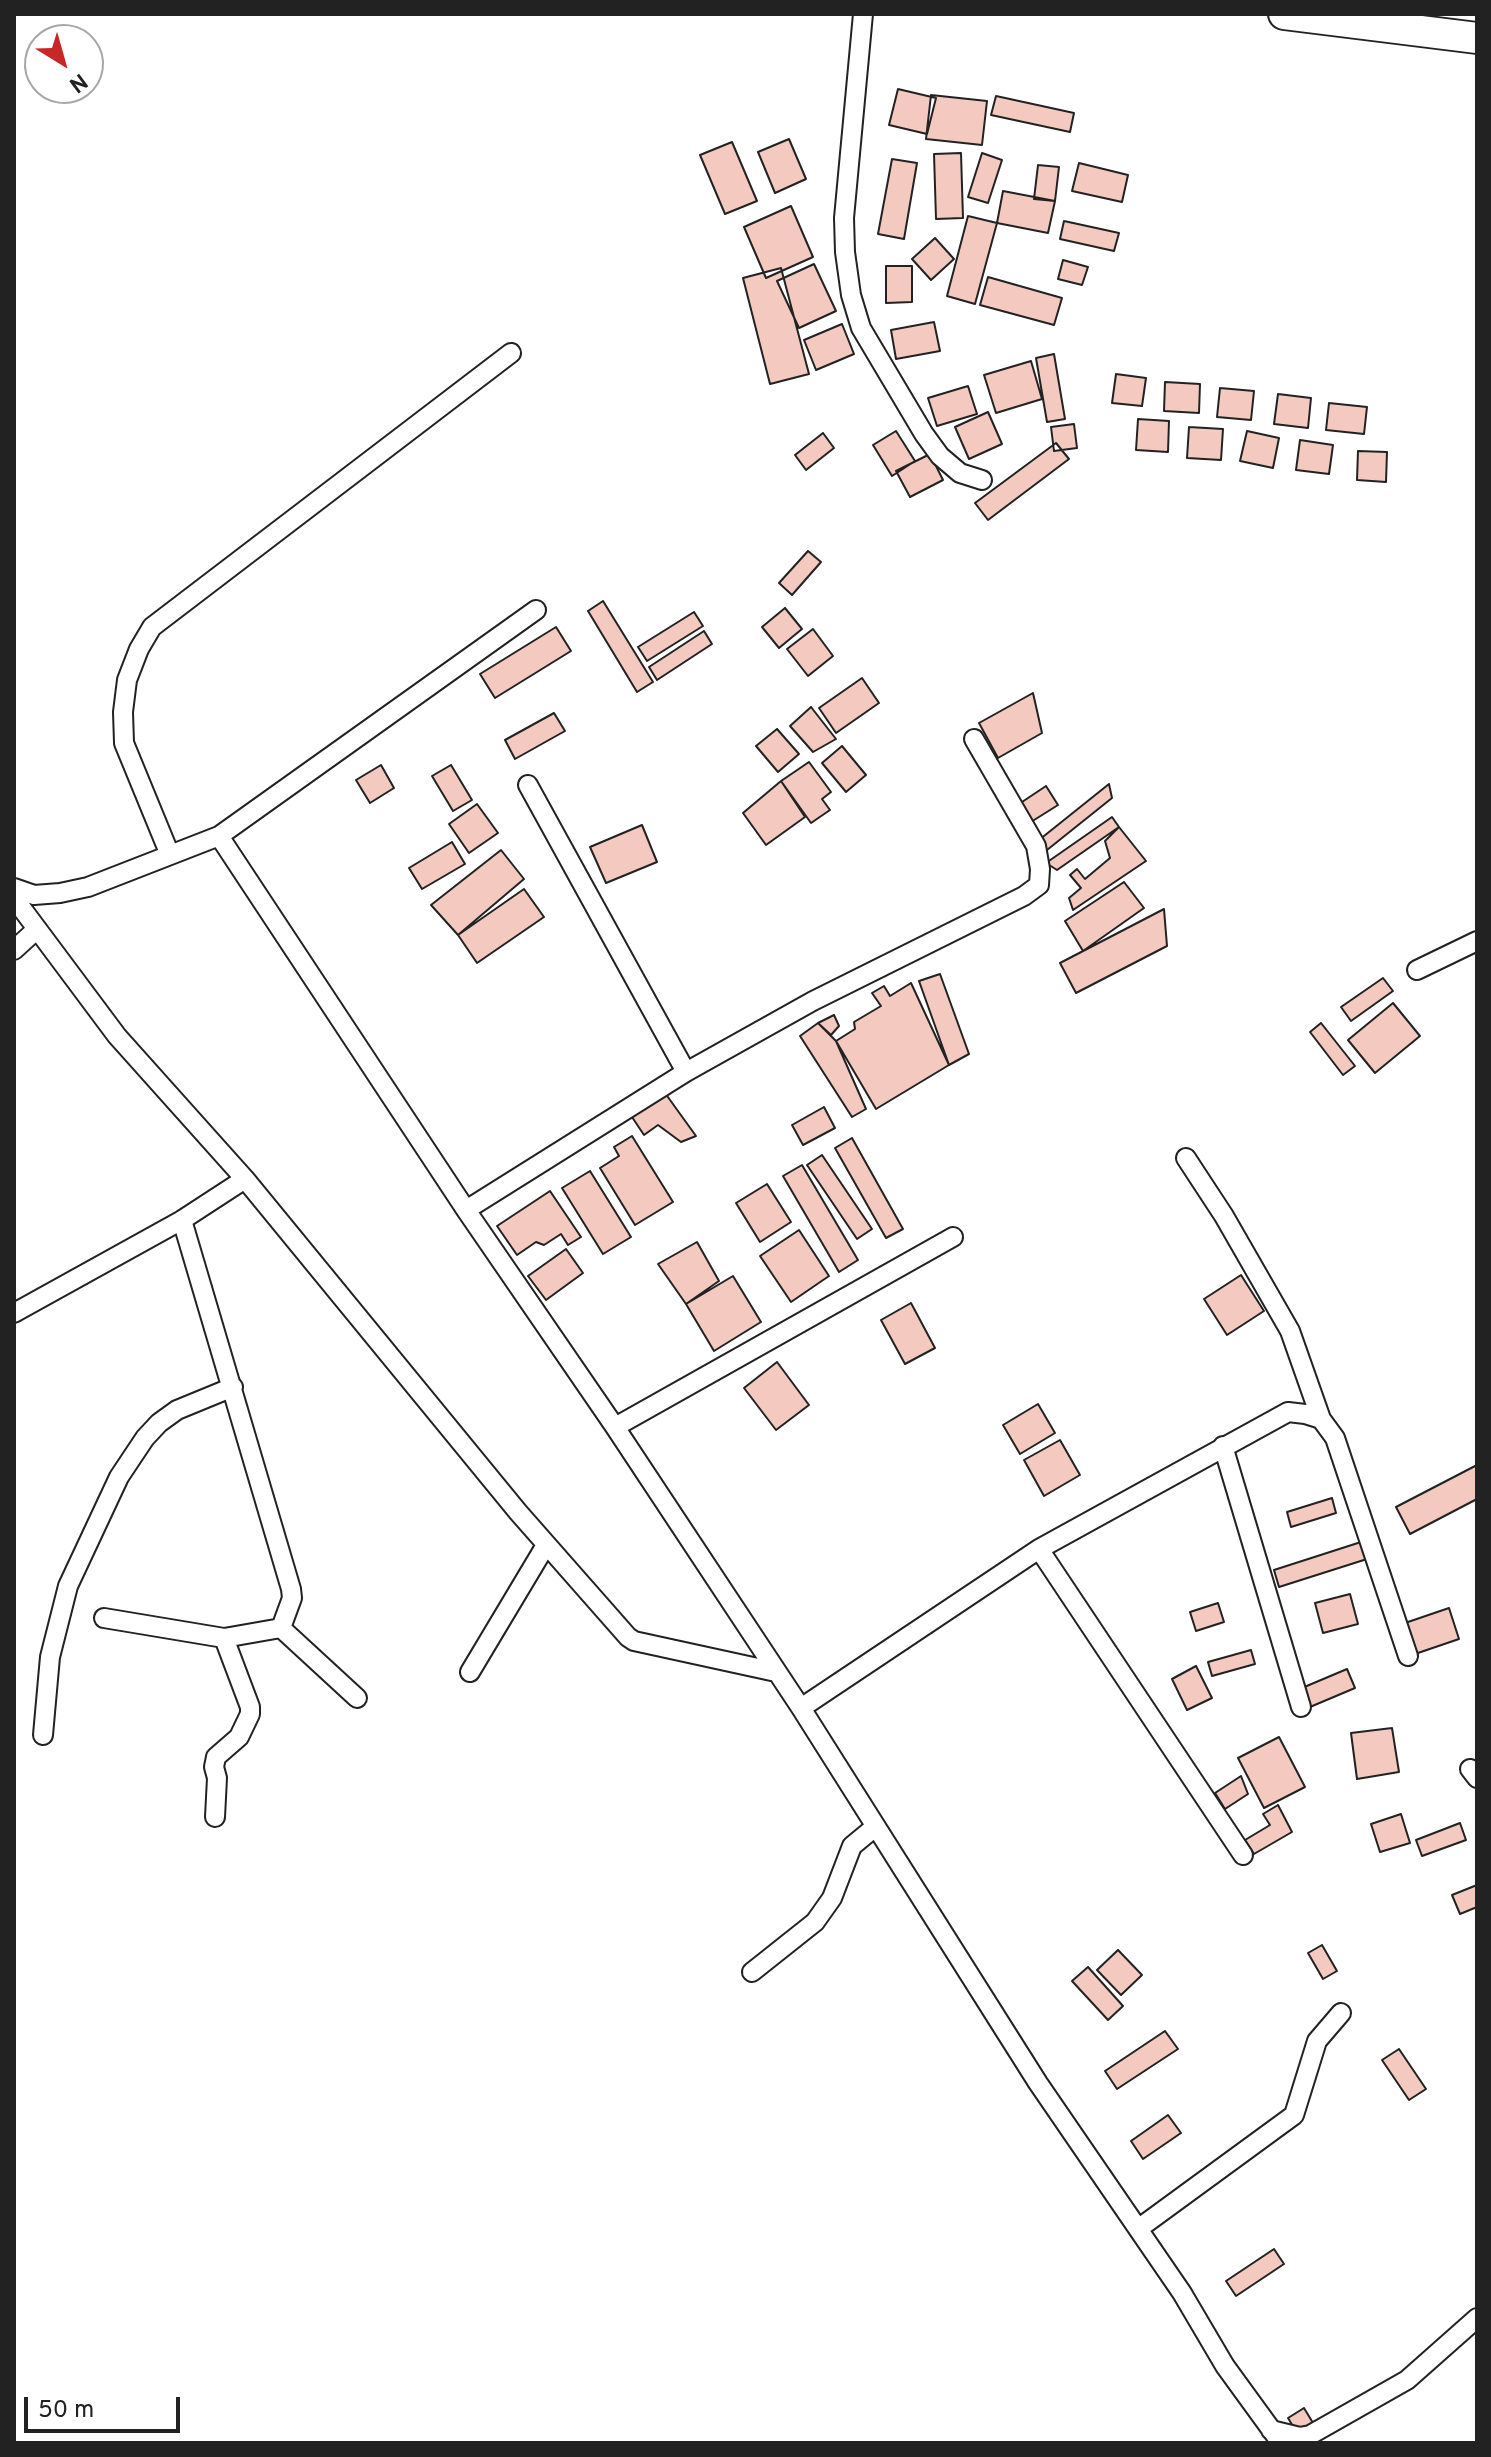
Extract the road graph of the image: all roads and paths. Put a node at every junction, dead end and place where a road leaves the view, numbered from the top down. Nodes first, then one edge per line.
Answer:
1 (863, 14) edge
2 (1284, 14) edge
3 (1477, 38) edge
4 (511, 353) dead end
5 (982, 480) dead end
6 (536, 610) dead end
7 (974, 739) dead end
8 (528, 785) dead end
9 (219, 836) junction
10 (170, 855) junction
11 (14, 888) edge
12 (14, 898) edge
13 (37, 929) junction
14 (1477, 941) edge
15 (14, 950) edge
16 (1417, 970) dead end
17 (686, 1072) junction
18 (1186, 1158) dead end
19 (245, 1179) junction
20 (466, 1210) junction
21 (182, 1220) junction
22 (953, 1237) dead end
23 (14, 1313) edge
24 (233, 1387) junction
25 (1321, 1419) junction
26 (615, 1427) junction
27 (1223, 1446) junction
28 (546, 1545) junction
29 (1039, 1549) junction
30 (104, 1618) dead end
31 (281, 1628) junction
32 (224, 1638) junction
33 (1408, 1656) dead end
34 (470, 1672) dead end
35 (776, 1672) junction
36 (357, 1698) dead end
37 (1301, 1707) dead end
38 (801, 1708) junction
39 (43, 1735) dead end
40 (215, 1817) dead end
41 (875, 1827) junction
42 (1243, 1855) dead end
43 (752, 1972) dead end
44 (1341, 2013) dead end
45 (1138, 2229) junction
46 (1477, 2318) edge
47 (1276, 2437) edge

1 - 5 street
2 - 3 main road
4 - 10 street
6 - 9 street
7 - 17 street
8 - 17 street
9 - 10 street
9 - 20 street
10 - 11 street
12 - 13 street
13 - 15 street
13 - 19 street
14 - 16 street
17 - 20 street
18 - 25 street
19 - 21 street
19 - 28 street
20 - 26 street
21 - 23 street
21 - 24 street
22 - 26 street
24 - 31 street
24 - 39 street
25 - 27 street
25 - 33 street
26 - 35 street
27 - 29 street
27 - 37 street
28 - 34 street
28 - 35 street
29 - 38 street
29 - 42 street
30 - 32 street
31 - 32 street
31 - 36 street
32 - 40 street
35 - 38 street
38 - 41 street
41 - 43 street
41 - 45 street
44 - 45 street
45 - 47 street
46 - 47 street

